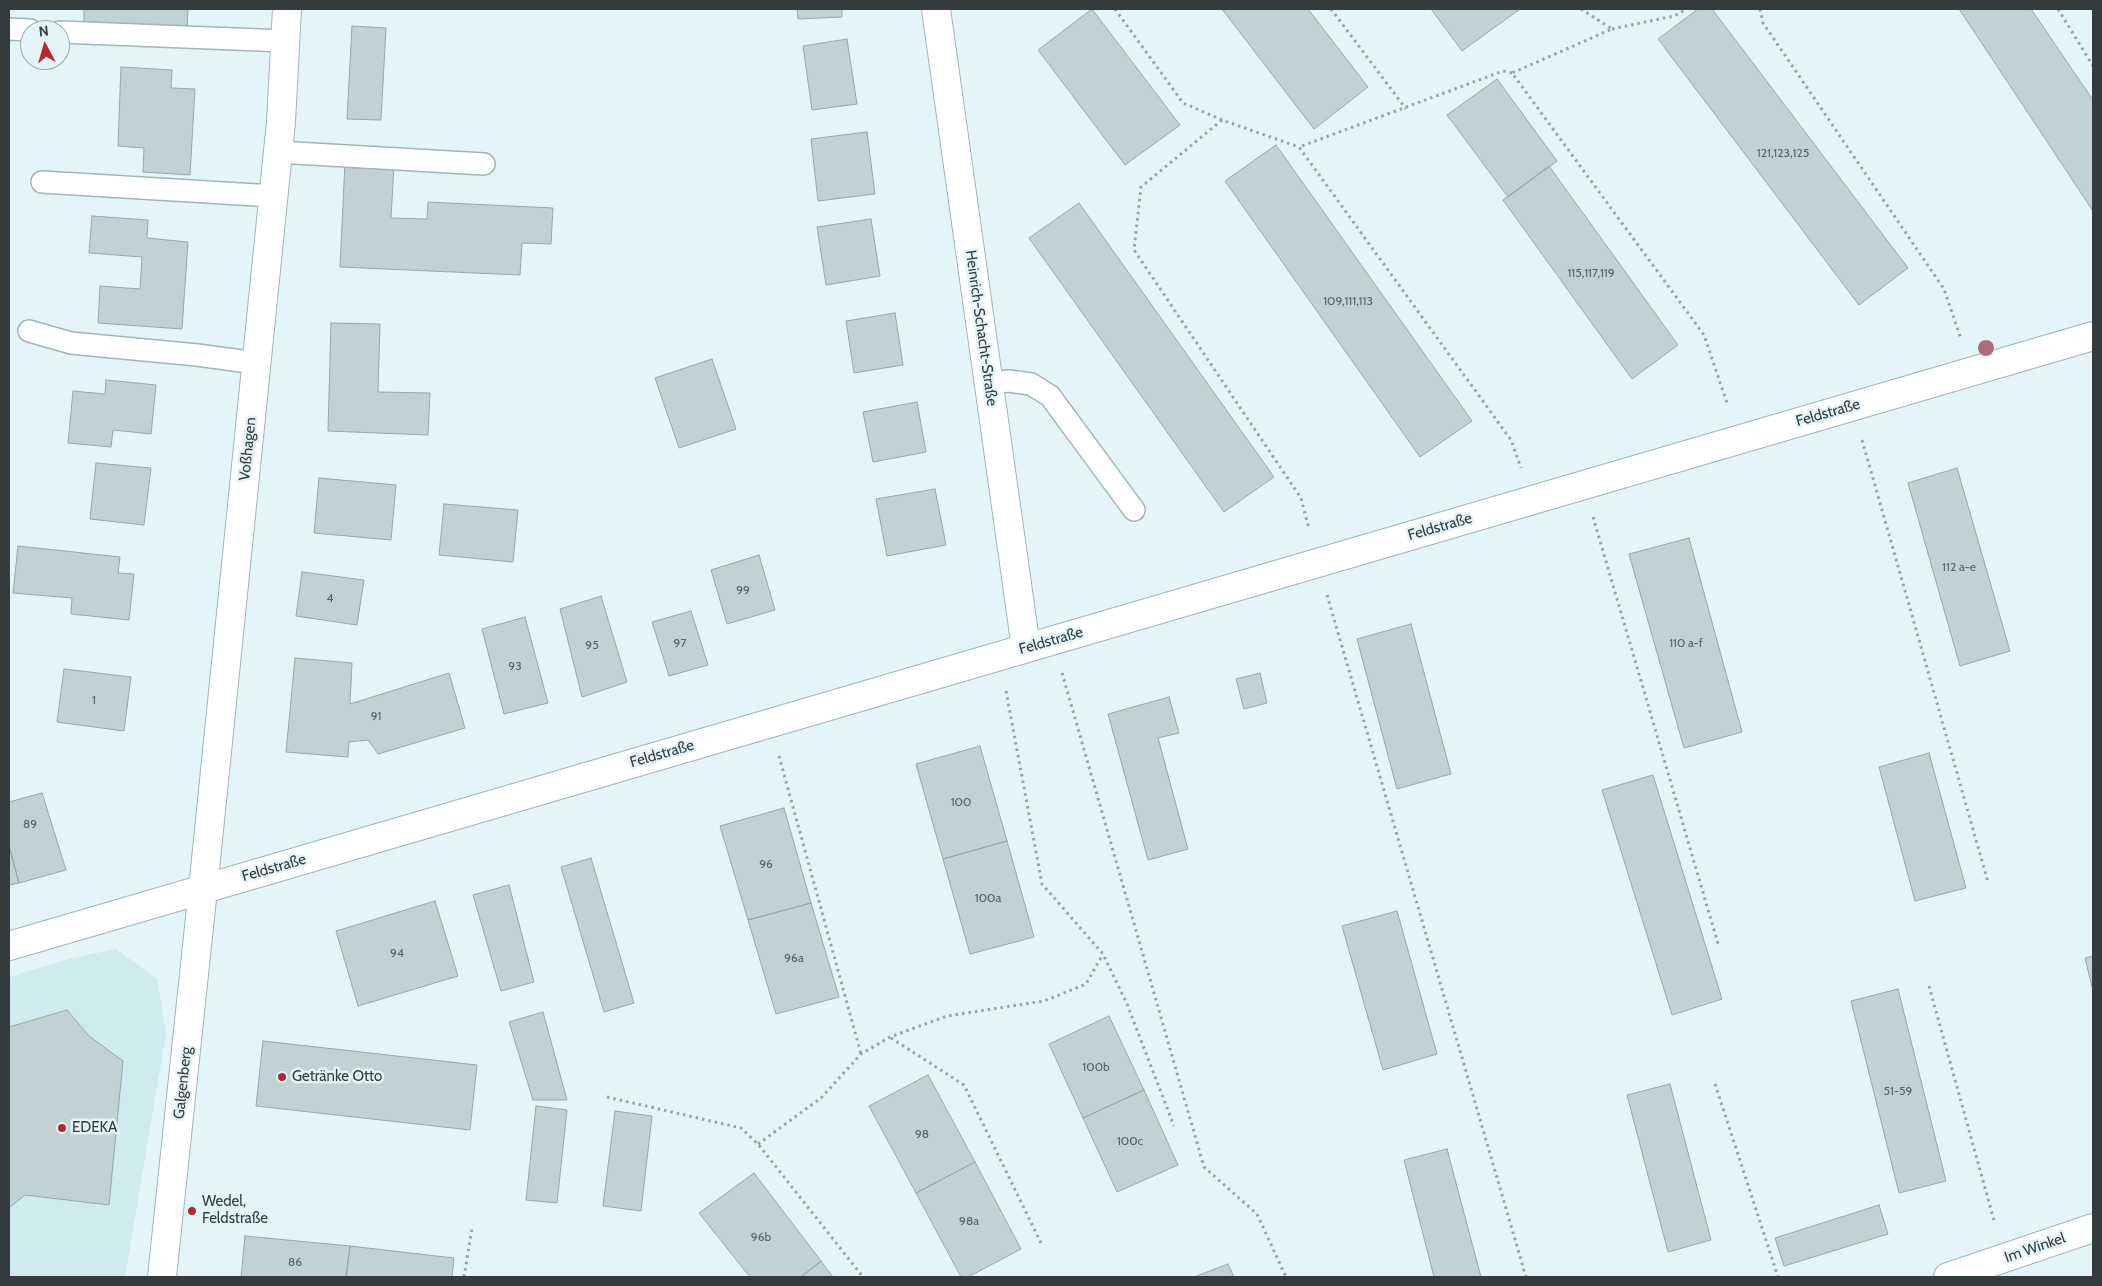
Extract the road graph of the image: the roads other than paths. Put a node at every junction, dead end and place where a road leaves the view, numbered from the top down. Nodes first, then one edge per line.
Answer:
1 (287, 9) edge
2 (936, 9) edge
3 (70, 32) edge
4 (285, 41) junction
5 (278, 152) junction
6 (484, 164) dead end
7 (42, 182) dead end
8 (274, 196) junction
9 (29, 331) dead end
10 (2093, 336) edge
11 (256, 363) junction
12 (988, 383) junction
13 (1134, 510) dead end
14 (1026, 648) junction
15 (203, 889) junction
16 (9, 946) edge
17 (2093, 1228) edge
18 (162, 1277) edge
19 (1948, 1277) edge

1 - 4 street, Voßhagen
2 - 12 street, Heinrich-Schacht-Straße
3 - 4 lane
4 - 5 street, Voßhagen
5 - 6 lane
5 - 8 street, Voßhagen
7 - 8 lane
8 - 11 street, Voßhagen
9 - 11 lane
10 - 14 street, Feldstraße
11 - 15 street, Voßhagen
12 - 13 lane
12 - 14 street, Heinrich-Schacht-Straße
14 - 15 street, Feldstraße
15 - 16 street, Feldstraße
15 - 18 street, Galgenberg
17 - 19 street, Im Winkel

